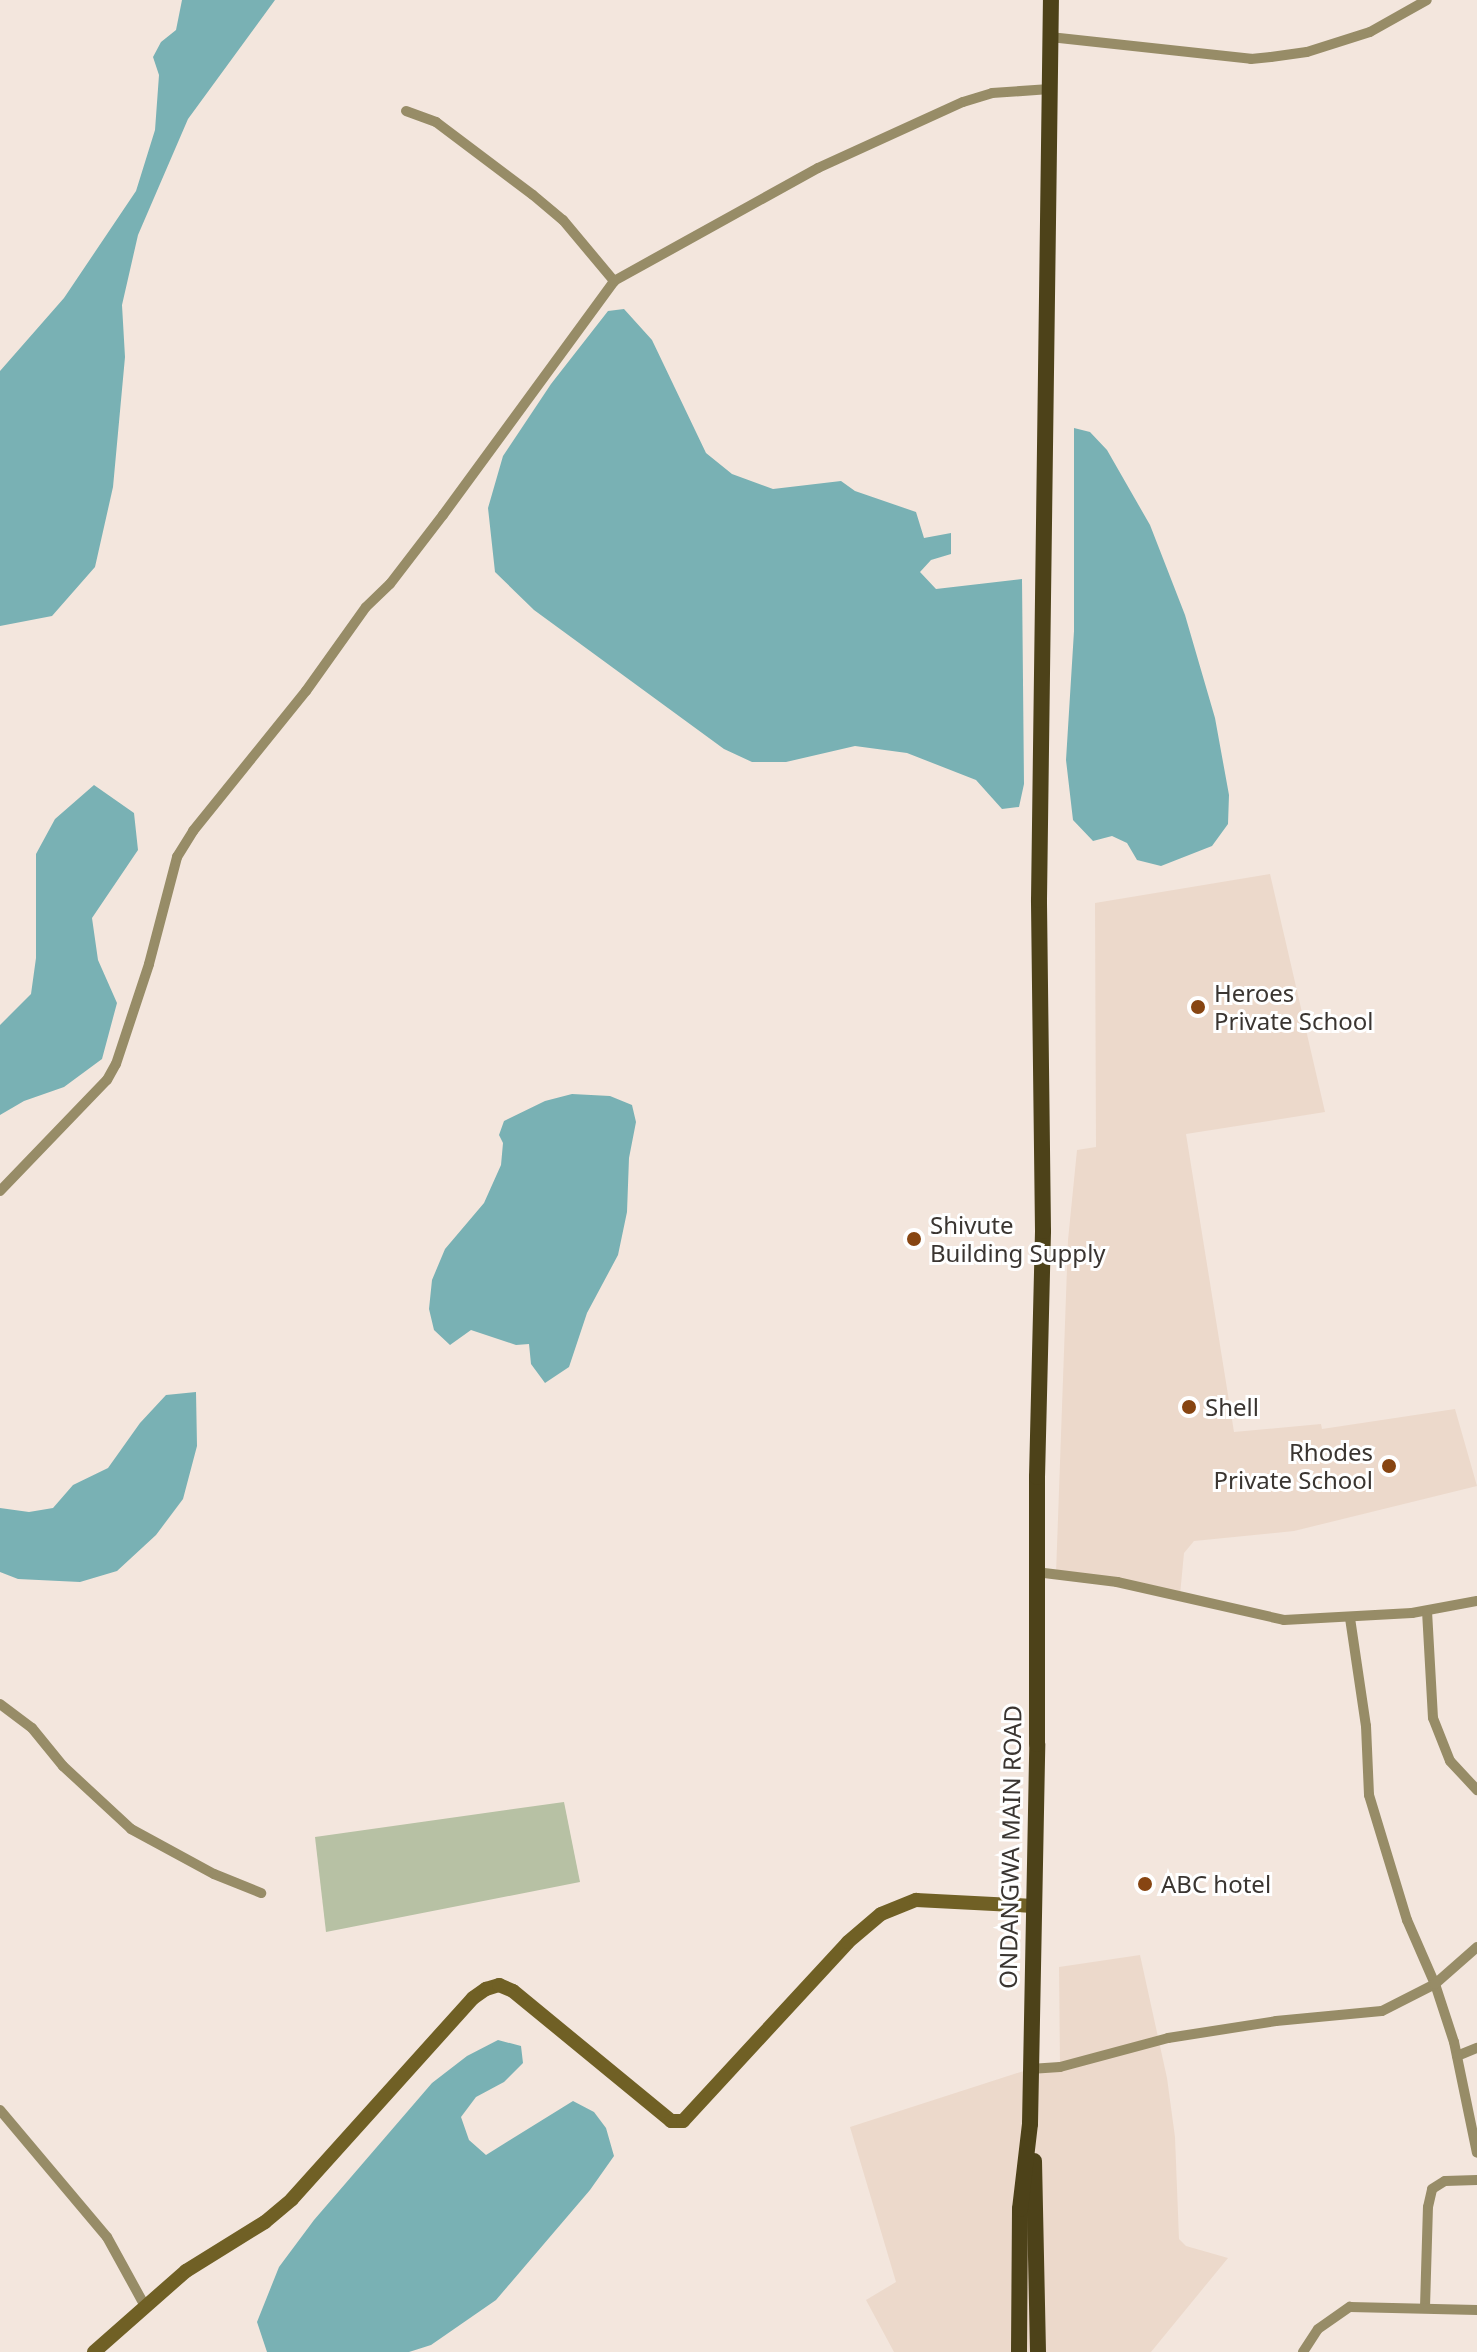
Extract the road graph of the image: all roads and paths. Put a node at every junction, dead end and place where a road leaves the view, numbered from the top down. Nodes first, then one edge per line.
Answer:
1 (1051, 0) edge
2 (1427, 0) edge
3 (1050, 37) junction
4 (1050, 89) junction
5 (406, 111) dead end
6 (614, 281) junction
7 (0, 1191) edge
8 (1036, 1572) junction
9 (1477, 1601) edge
10 (1427, 1611) junction
11 (1350, 1618) junction
12 (0, 1704) edge
13 (1477, 1790) edge
14 (261, 1893) dead end
15 (1033, 1906) junction
16 (1477, 1947) edge
17 (1435, 1984) junction
18 (1477, 2048) edge
19 (1457, 2056) junction
20 (1030, 2069) junction
21 (0, 2110) edge
22 (1030, 2124) junction
23 (1477, 2153) edge
24 (1477, 2180) edge
25 (1425, 2307) junction
26 (146, 2308) junction
27 (1477, 2310) edge
28 (94, 2352) edge
29 (1019, 2352) edge
30 (1038, 2352) edge
31 (1303, 2352) edge

1 - 3 main road, ONDANGWA MAIN ROAD
2 - 3 street
3 - 4 main road, ONDANGWA MAIN ROAD
4 - 6 street
4 - 8 main road, ONDANGWA MAIN ROAD
5 - 6 street
6 - 7 street
8 - 11 street
8 - 15 main road, ONDANGWA MAIN ROAD
9 - 10 street
10 - 11 street
10 - 13 street
11 - 17 street
12 - 14 street
15 - 20 main road, ONDANGWA MAIN ROAD
15 - 26 street
16 - 17 street
17 - 19 street
17 - 20 street
18 - 19 street
19 - 23 street
20 - 22 main road, ONDANGWA MAIN ROAD
21 - 26 street
22 - 29 main road, ONDANGWA MAIN ROAD
22 - 30 main road, ONDANGWA MAIN ROAD
24 - 25 street
25 - 27 street
25 - 31 street
26 - 28 street

